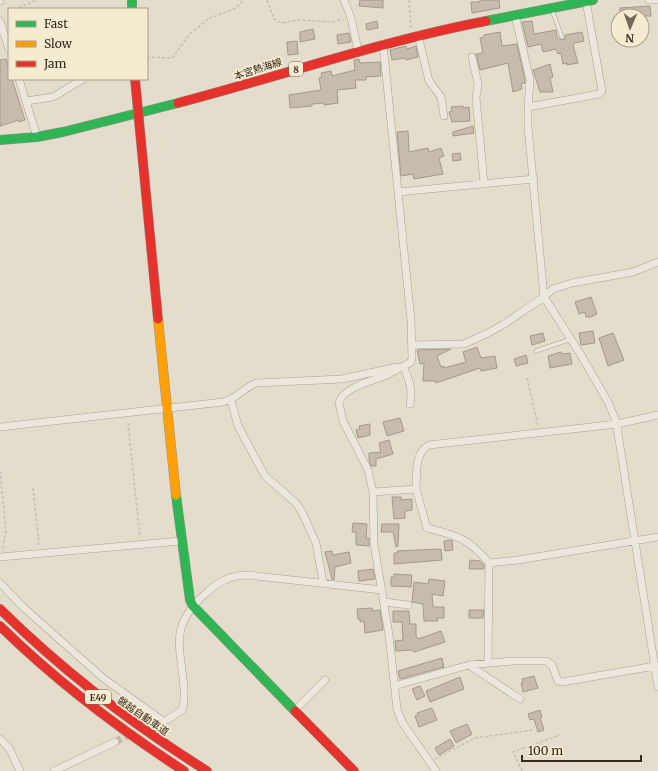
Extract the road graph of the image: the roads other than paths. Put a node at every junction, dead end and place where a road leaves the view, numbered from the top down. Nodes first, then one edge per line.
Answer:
1 (344, 0) edge
2 (649, 0) edge
3 (658, 0) edge
4 (590, 1) edge
5 (551, 8) junction
6 (515, 15) junction
7 (0, 21) edge
8 (415, 36) junction
9 (562, 36) dead end
10 (382, 44) junction
11 (8, 46) edge
12 (358, 50) junction
13 (472, 58) dead end
14 (19, 80) edge
15 (81, 80) edge
16 (135, 80) edge
17 (26, 101) junction
18 (528, 107) junction
19 (137, 114) junction
20 (444, 116) dead end
21 (37, 137) junction
22 (4, 140) edge
23 (0, 146) edge
24 (534, 179) junction
25 (484, 183) junction
26 (398, 192) junction
27 (658, 262) edge
28 (544, 297) junction
29 (571, 339) junction
30 (413, 345) junction
31 (536, 351) dead end
32 (401, 366) junction
33 (231, 400) junction
34 (410, 404) dead end
35 (168, 408) junction
36 (658, 415) edge
37 (617, 424) junction
38 (0, 427) edge
39 (416, 489) junction
40 (372, 492) junction
41 (658, 537) edge
42 (636, 540) junction
43 (181, 541) junction
44 (1, 558) edge
45 (489, 563) junction
46 (323, 582) junction
47 (0, 583) edge
48 (382, 590) junction
49 (384, 602) junction
50 (408, 605) dead end
51 (193, 606) junction
52 (0, 609) edge
53 (0, 626) edge
54 (488, 663) junction
55 (469, 665) junction
56 (655, 666) junction
57 (325, 680) dead end
58 (394, 686) junction
59 (658, 687) edge
60 (520, 699) dead end
61 (295, 710) junction
62 (164, 721) junction
63 (151, 725) dead end
64 (0, 739) edge
65 (115, 742) tunnel mouth
66 (20, 771) edge
67 (54, 771) edge
68 (184, 771) edge
69 (207, 771) edge
70 (354, 771) edge
71 (436, 771) edge

1 - 12 street
2 - 3 street
4 - 5 main road, 本宮熱海線 / 8
4 - 18 street
5 - 6 main road, 本宮熱海線 / 8
5 - 9 lane
6 - 8 main road, 本宮熱海線 / 8
6 - 18 street
7 - 11 street
8 - 10 main road, 本宮熱海線 / 8
8 - 20 street
10 - 12 main road, 本宮熱海線 / 8
10 - 26 street
12 - 19 main road, 本宮熱海線 / 8
13 - 25 street
14 - 17 street
15 - 17 street
16 - 19 main road
17 - 21 street
18 - 24 street
19 - 21 main road, 本宮熱海線 / 8
19 - 35 main road
21 - 22 main road, 本宮熱海線 / 8
22 - 23 street
24 - 25 street
24 - 28 street
25 - 26 street
26 - 30 street
27 - 28 street
28 - 29 street
28 - 30 street
29 - 31 lane
29 - 37 street
30 - 32 street
32 - 33 street
32 - 34 street
32 - 40 street
33 - 35 street
33 - 46 street
35 - 38 street
35 - 43 main road
36 - 37 street
37 - 39 street
37 - 42 street
39 - 40 street
39 - 45 street
40 - 48 street
41 - 42 street
42 - 45 street
42 - 56 street
43 - 44 street
43 - 51 main road
45 - 54 street
46 - 48 street
46 - 51 street
47 - 62 street
48 - 49 street
49 - 50 street
49 - 58 street
51 - 61 main road
51 - 62 street
52 - 69 main road, 磐越自動車道 / E49
53 - 68 main road, E49
54 - 55 street
54 - 56 street
55 - 58 street
55 - 60 street
56 - 59 street
57 - 61 street
58 - 71 street
61 - 70 main road
62 - 63 street
64 - 66 street
65 - 67 street

